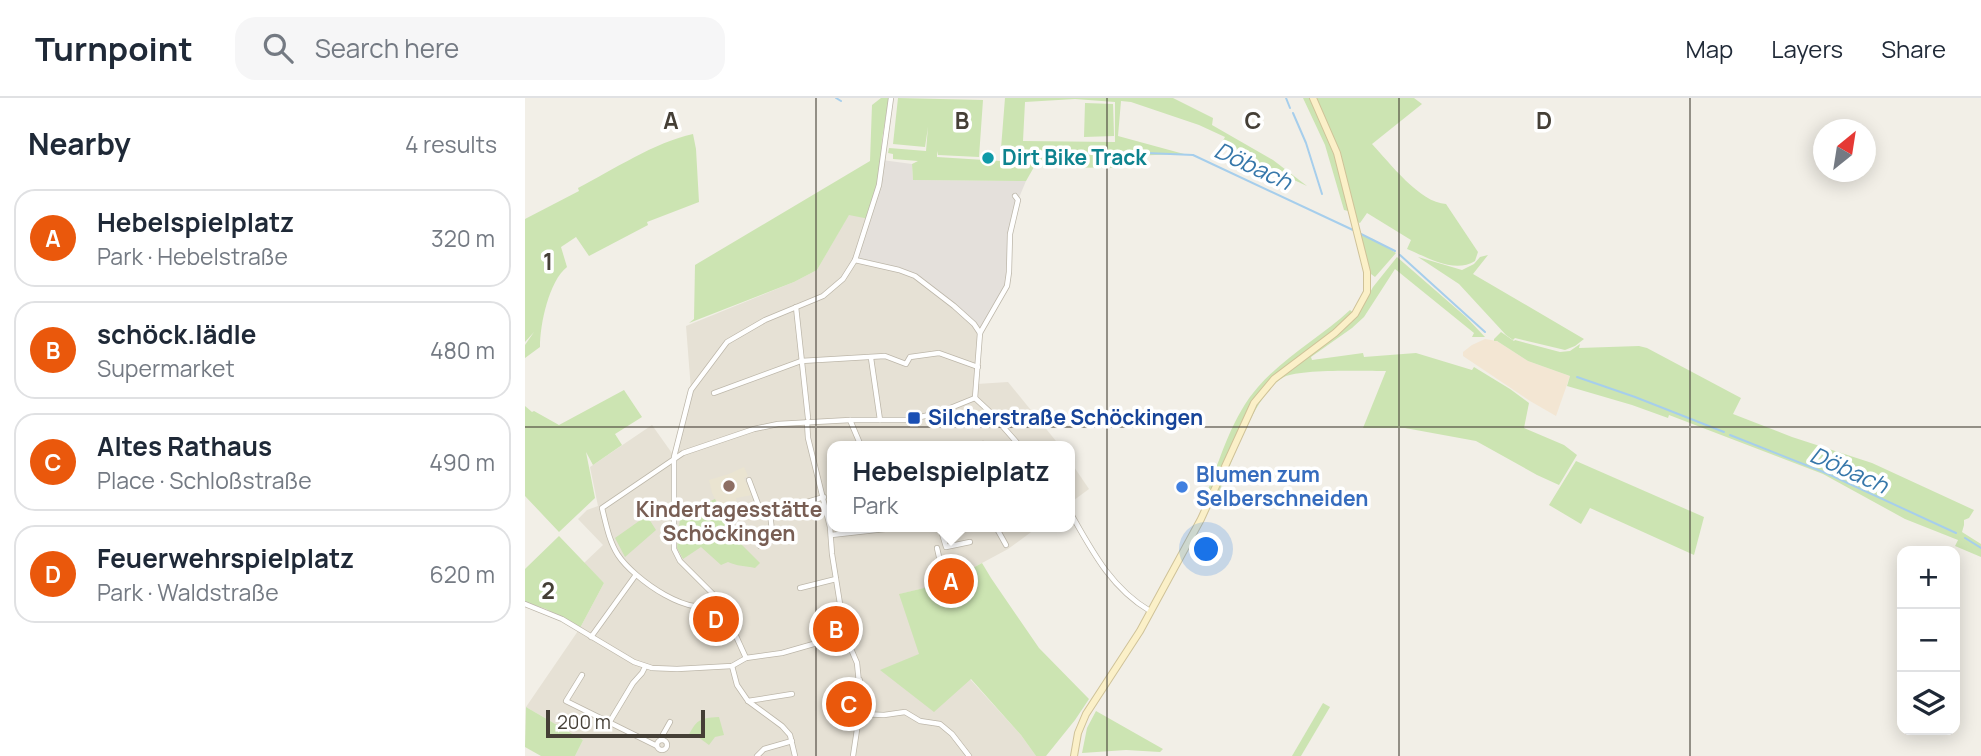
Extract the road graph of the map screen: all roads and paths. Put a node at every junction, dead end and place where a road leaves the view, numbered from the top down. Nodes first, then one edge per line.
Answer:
1 (891, 98) edge
2 (1313, 98) edge
3 (1015, 196) dead end
4 (855, 260) junction
5 (796, 307) junction
6 (981, 333) junction
7 (871, 358) junction
8 (801, 361) junction
9 (978, 367) junction
10 (714, 393) dead end
11 (975, 398) junction
12 (880, 419) junction
13 (807, 420) junction
14 (850, 420) junction
15 (859, 441) edge
16 (1016, 441) edge
17 (674, 457) junction
18 (749, 480) dead end
19 (824, 497) junction
20 (770, 513) junction
21 (827, 514) edge
22 (1075, 521) edge
23 (830, 532) edge
24 (856, 532) edge
25 (942, 532) edge
26 (999, 532) edge
27 (831, 536) junction
28 (970, 542) dead end
29 (1006, 545) dead end
30 (760, 546) dead end
31 (946, 547) junction
32 (636, 575) junction
33 (836, 579) junction
34 (944, 579) dead end
35 (800, 588) dead end
36 (720, 601) junction
37 (525, 604) edge
38 (1150, 611) junction
39 (845, 635) junction
40 (590, 637) junction
41 (746, 658) junction
42 (731, 666) junction
43 (645, 667) junction
44 (582, 675) dead end
45 (860, 680) junction
46 (839, 683) dead end
47 (792, 694) dead end
48 (748, 701) junction
49 (860, 714) junction
50 (670, 722) dead end
51 (609, 723) junction
52 (661, 740) junction
53 (792, 741) junction
54 (657, 746) junction
55 (664, 753) edge
56 (757, 756) edge
57 (795, 756) edge
58 (853, 756) edge
59 (969, 756) edge
60 (1074, 756) edge

1 - 4 street
2 - 38 main road
3 - 6 street
4 - 5 street
4 - 6 street
5 - 8 street
5 - 17 street
6 - 9 street
7 - 8 street
7 - 9 street
7 - 12 street
8 - 10 street
8 - 13 street
9 - 11 street
11 - 12 street
11 - 16 street
12 - 14 street
13 - 14 street
13 - 17 street
13 - 19 street
14 - 15 street
17 - 32 street
17 - 36 street
18 - 20 street
19 - 20 street
19 - 21 street
20 - 30 street
22 - 38 street
23 - 27 street
24 - 27 street
25 - 31 street
26 - 29 street
27 - 33 street
28 - 31 street
31 - 34 street
32 - 36 street
32 - 40 street
33 - 35 street
33 - 39 street
36 - 41 street
37 - 40 street
38 - 60 main road
39 - 41 street
39 - 45 street
40 - 43 street
41 - 42 street
42 - 43 street
42 - 48 street
43 - 51 street
44 - 51 street
45 - 46 street
45 - 49 street
47 - 48 street
48 - 53 street
49 - 58 street
49 - 59 street
50 - 52 street
51 - 54 street
52 - 54 street
52 - 55 street
53 - 56 street
53 - 57 street
54 - 55 street

